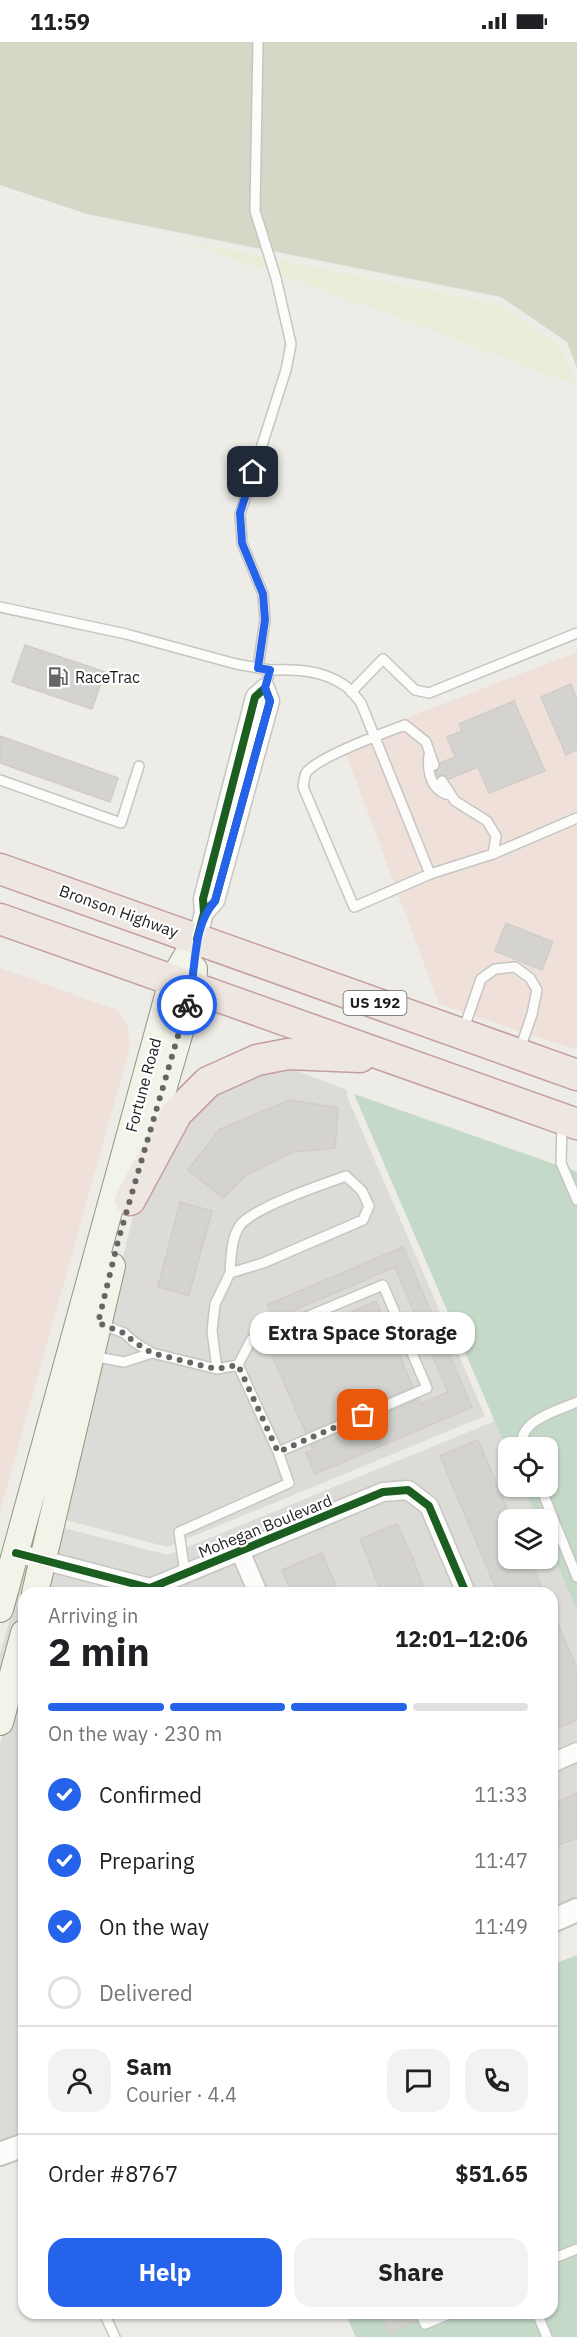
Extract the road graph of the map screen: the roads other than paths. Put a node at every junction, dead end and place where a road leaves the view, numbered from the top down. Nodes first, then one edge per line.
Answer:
1 (258, 42) edge
2 (0, 607) edge
3 (577, 633) edge
4 (258, 668) junction
5 (270, 670) junction
6 (265, 688) joint
7 (351, 692) junction
8 (374, 736) junction
9 (429, 752) junction
10 (434, 765) dead end
11 (139, 766) dead end
12 (0, 780) edge
13 (442, 781) dead end
14 (450, 795) junction
15 (577, 818) edge
16 (493, 854) junction
17 (0, 869) edge
18 (430, 873) junction
19 (0, 919) edge
20 (201, 926) junction
21 (182, 984) junction
22 (462, 1034) junction
23 (518, 1054) junction
24 (396, 1059) junction
25 (573, 1071) edge
26 (570, 1122) edge
27 (130, 1200) junction
28 (577, 1200) edge
29 (230, 1273) junction
30 (98, 1323) junction
31 (152, 1353) junction
32 (89, 1355) junction
33 (238, 1365) junction
34 (216, 1369) junction
35 (577, 1402) edge
36 (524, 1437) edge
37 (278, 1452) junction
38 (544, 1497) edge
39 (240, 1551) junction
40 (16, 1552) junction
41 (44, 1561) junction
42 (185, 1573) junction
43 (577, 1577) edge
44 (37, 1587) edge
45 (146, 1587) edge
46 (152, 1587) edge
47 (255, 1587) edge
48 (463, 1587) edge
49 (0, 1609) edge
50 (18, 1654) edge
51 (0, 1722) edge
52 (577, 1752) edge
53 (558, 1760) edge
54 (577, 1910) edge
55 (558, 1918) edge
56 (18, 2147) edge
57 (0, 2154) edge
58 (577, 2248) edge
59 (558, 2256) edge
60 (108, 2319) edge
61 (423, 2319) edge
62 (437, 2319) edge
63 (540, 2319) edge
64 (115, 2337) edge
65 (547, 2337) edge

1 - 4 lane
2 - 4 lane
3 - 7 lane
4 - 5 lane
5 - 6 lane
5 - 7 lane
6 - 20 street
7 - 8 lane
8 - 9 lane
8 - 18 lane
8 - 18 lane
9 - 10 lane
9 - 14 lane
11 - 12 lane
13 - 14 lane
14 - 16 lane
15 - 16 lane
16 - 18 lane
17 - 20 highway, Bronson Highway / US 192
19 - 21 highway, US 192
20 - 21 main road, Fortune Road
20 - 22 highway, Bronson Highway / US 192
21 - 24 highway, US 192
21 - 27 main road, Fortune Road
21 - 40 main road, Fortune Road
22 - 23 highway, Bronson Highway / US 192
22 - 23 lane
23 - 25 highway, Bronson Highway / US 192
24 - 26 highway, US 192
24 - 27 highway
26 - 28 lane
27 - 30 main road, Fortune Road
29 - 29 lane
29 - 34 lane
30 - 31 lane
30 - 32 main road, Fortune Road
31 - 32 lane
31 - 34 lane
32 - 41 main road, Fortune Road
33 - 34 lane
33 - 37 lane
33 - 37 lane
35 - 36 lane
37 - 42 lane
38 - 43 lane
39 - 42 street, Mohegan Boulevard
39 - 47 street
39 - 48 street, Mohegan Boulevard
40 - 41 street, Mohegan Boulevard
40 - 49 main road, Fortune Road
41 - 44 main road, Fortune Road
41 - 45 street, Mohegan Boulevard
42 - 46 street, Mohegan Boulevard
50 - 51 main road
52 - 53 street
54 - 55 street
56 - 57 street
58 - 59 lane
60 - 64 lane
61 - 62 lane
63 - 65 lane

